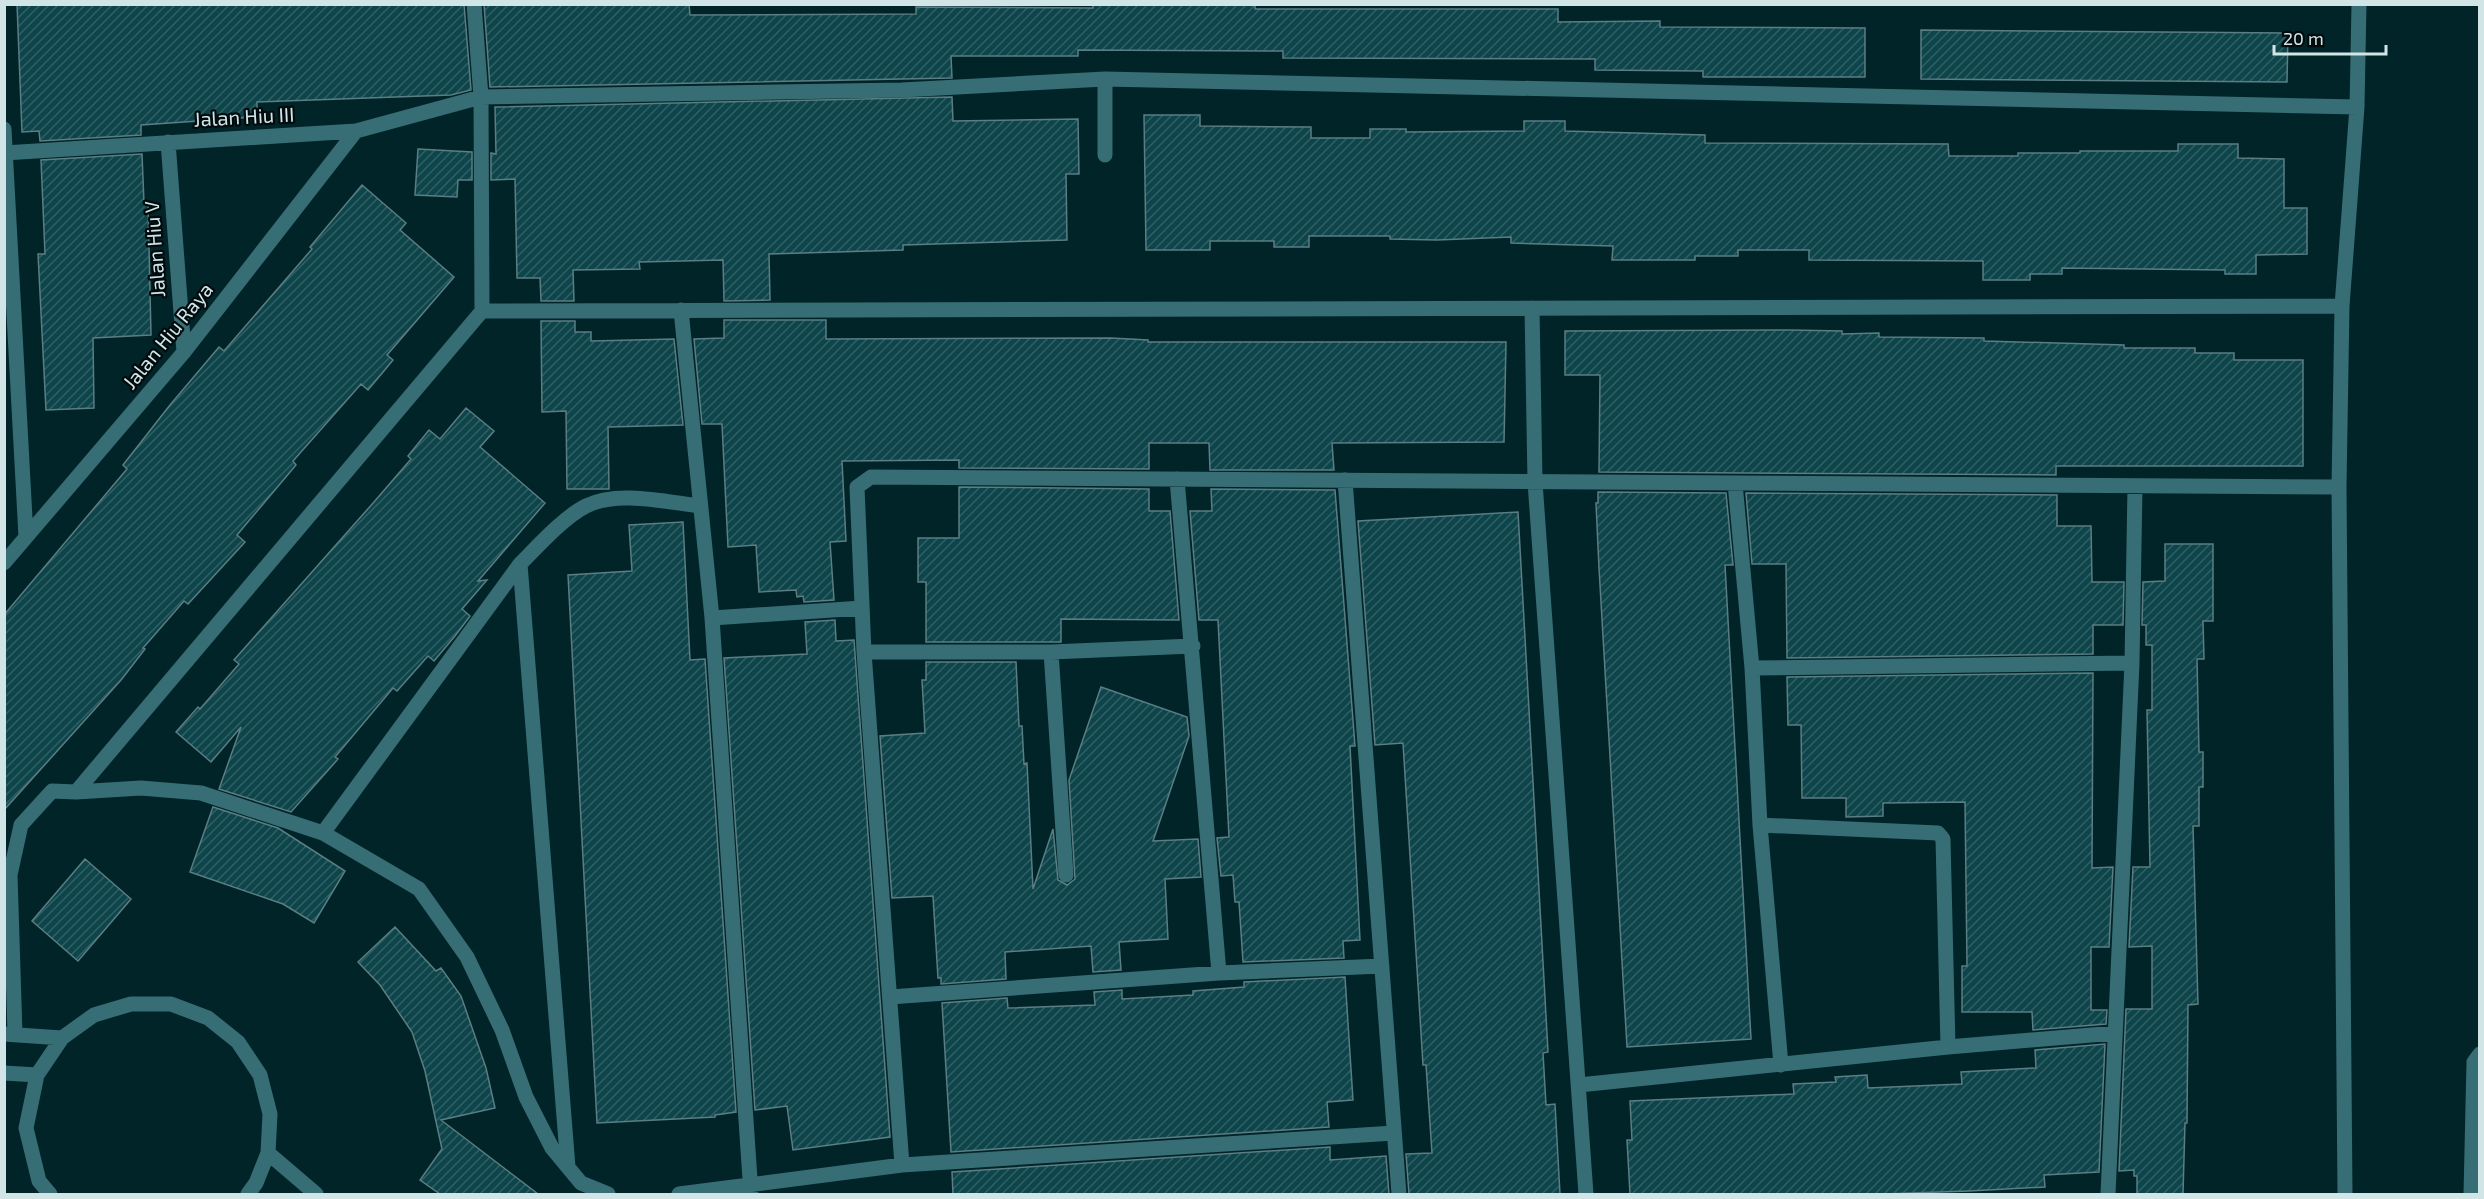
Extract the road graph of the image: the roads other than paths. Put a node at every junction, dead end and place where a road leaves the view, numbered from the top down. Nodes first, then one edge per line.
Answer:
1 (474, 4) edge
2 (2359, 4) edge
3 (1105, 79) junction
4 (481, 97) junction
5 (2357, 107) junction
6 (4, 129) edge
7 (356, 131) junction
8 (168, 142) junction
9 (5, 153) edge
10 (1105, 155) dead end
11 (2342, 306) junction
12 (1532, 308) junction
13 (681, 310) junction
14 (482, 311) junction
15 (184, 352) junction
16 (1177, 479) junction
17 (1346, 480) junction
18 (1535, 482) junction
19 (1735, 483) junction
20 (2135, 486) junction
21 (2339, 487) junction
22 (700, 506) junction
23 (26, 537) junction
24 (4, 563) edge
25 (520, 564) junction
26 (861, 608) junction
27 (712, 618) junction
28 (1193, 646) junction
29 (864, 652) junction
30 (1051, 652) junction
31 (2132, 663) junction
32 (1752, 668) junction
33 (76, 792) junction
34 (1760, 825) junction
35 (323, 833) junction
36 (1066, 875) dead end
37 (1382, 966) junction
38 (1219, 973) junction
39 (890, 997) junction
40 (2115, 1033) junction
41 (10, 1034) edge
42 (62, 1038) junction
43 (1948, 1047) junction
44 (2480, 1054) edge
45 (1781, 1065) junction
46 (4, 1073) edge
47 (37, 1075) junction
48 (1579, 1085) junction
49 (1394, 1134) junction
50 (268, 1153) junction
51 (902, 1165) junction
52 (568, 1167) junction
53 (750, 1189) edge
54 (50, 1194) edge
55 (248, 1194) edge
56 (316, 1194) edge
57 (608, 1194) edge
58 (679, 1194) edge
59 (1399, 1194) edge
60 (1586, 1194) edge
61 (2108, 1194) edge
62 (2345, 1194) edge
63 (2471, 1194) edge

1 - 4 street
2 - 5 street
3 - 4 street, Jalan Hiu III
3 - 5 street, Jalan Hiu III
3 - 10 street
4 - 7 street, Jalan Hiu III
4 - 14 street
5 - 11 street
6 - 9 street
7 - 8 street, Jalan Hiu III
7 - 15 street, Jalan Hiu Raya
8 - 9 street, Jalan Hiu III
8 - 15 street, Jalan Hiu V
9 - 23 street
11 - 12 street
11 - 21 street
12 - 13 street
12 - 18 street
13 - 14 street
13 - 22 street
14 - 33 street
15 - 23 street, Jalan Hiu Raya
16 - 17 street
16 - 26 street
16 - 28 street
17 - 18 street
17 - 37 street
18 - 19 street
18 - 48 street
19 - 20 street
19 - 32 street
20 - 21 street
20 - 31 street
21 - 62 street
22 - 25 street
22 - 27 street
23 - 24 street, Jalan Hiu Raya
25 - 35 street
25 - 52 street
26 - 27 street
26 - 29 street
27 - 53 street
28 - 30 street
28 - 38 street
29 - 30 street
29 - 39 street
30 - 36 street
31 - 32 street
31 - 40 street
32 - 34 street
33 - 35 street
33 - 41 street
34 - 43 street
34 - 45 street
35 - 52 street
37 - 38 street
37 - 49 street
38 - 39 street
39 - 51 street
40 - 43 street
40 - 61 street
41 - 42 street
42 - 47 street
42 - 50 street
43 - 45 street
44 - 63 street
45 - 48 street
46 - 47 street
47 - 54 street
48 - 60 street
49 - 51 street
49 - 59 street
50 - 55 street
50 - 56 street
51 - 53 street
52 - 57 street
53 - 58 street

